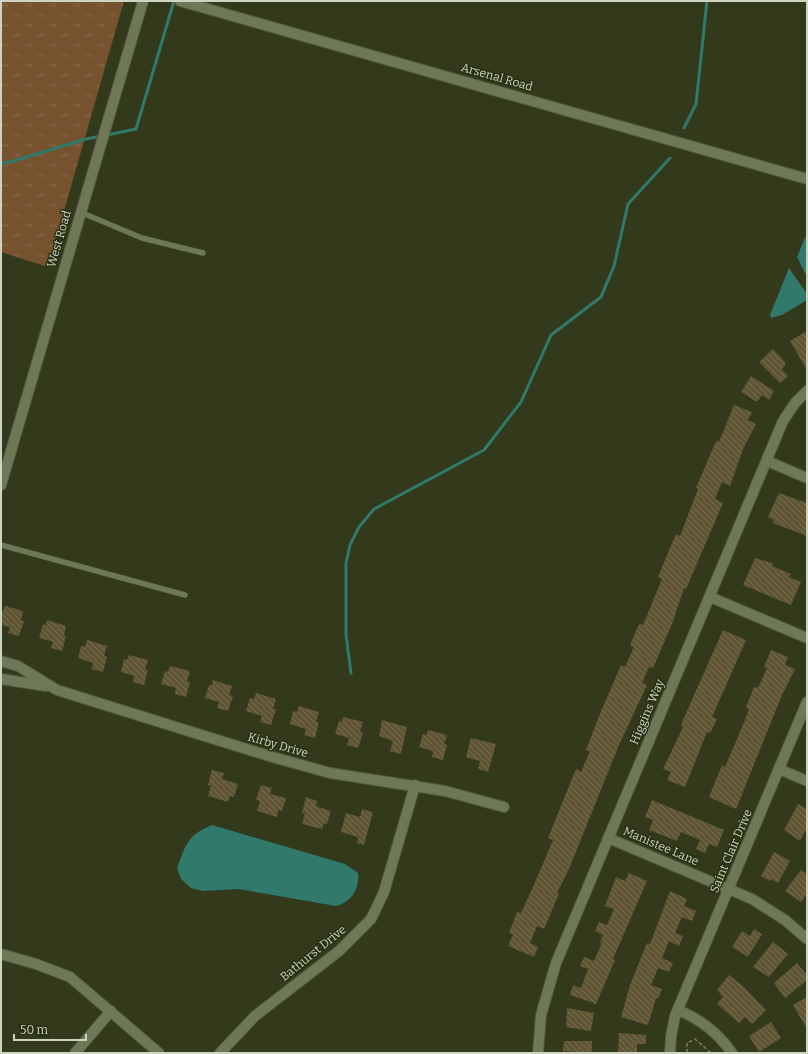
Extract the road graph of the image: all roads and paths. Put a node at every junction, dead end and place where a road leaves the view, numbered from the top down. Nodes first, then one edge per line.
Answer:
1 (143, 1) edge
2 (180, 1) edge
3 (807, 180) edge
4 (80, 212) junction
5 (202, 253) dead end
6 (807, 391) edge
7 (766, 461) junction
8 (807, 478) edge
9 (1, 485) edge
10 (1, 545) edge
11 (185, 595) dead end
12 (710, 597) junction
13 (807, 638) edge
14 (1, 660) edge
15 (1, 679) edge
16 (50, 687) junction
17 (807, 702) edge
18 (779, 769) junction
19 (807, 781) edge
20 (415, 786) junction
21 (504, 807) dead end
22 (608, 838) junction
23 (729, 889) junction
24 (807, 939) edge
25 (1, 954) edge
26 (678, 1010) junction
27 (111, 1011) junction
28 (75, 1053) edge
29 (159, 1053) edge
30 (220, 1053) edge
31 (538, 1053) edge
32 (670, 1053) edge
33 (687, 1053) edge
34 (711, 1053) edge
35 (732, 1053) edge

1 - 4 street, West Road
2 - 3 street, Arsenal Road
4 - 5 lane
4 - 9 street, West Road
6 - 7 street, Higgins Way
7 - 8 street
7 - 12 street, Higgins Way
10 - 11 lane
12 - 13 street
12 - 22 street, Higgins Way
14 - 16 street, Kirby Drive
15 - 16 street, Kirby Drive
16 - 20 street, Kirby Drive
17 - 18 street, Saint Clair Drive
18 - 19 street
18 - 23 street, Saint Clair Drive
20 - 21 street, Kirby Drive
20 - 30 street, Bathurst Drive
22 - 23 street, Manistee Lane
22 - 31 street, Higgins Way
23 - 24 street, Manistee Lane
23 - 26 street, Saint Clair Drive
25 - 27 street
26 - 32 street, Saint Clair Drive
26 - 35 street
27 - 28 street
27 - 29 street
33 - 34 path

